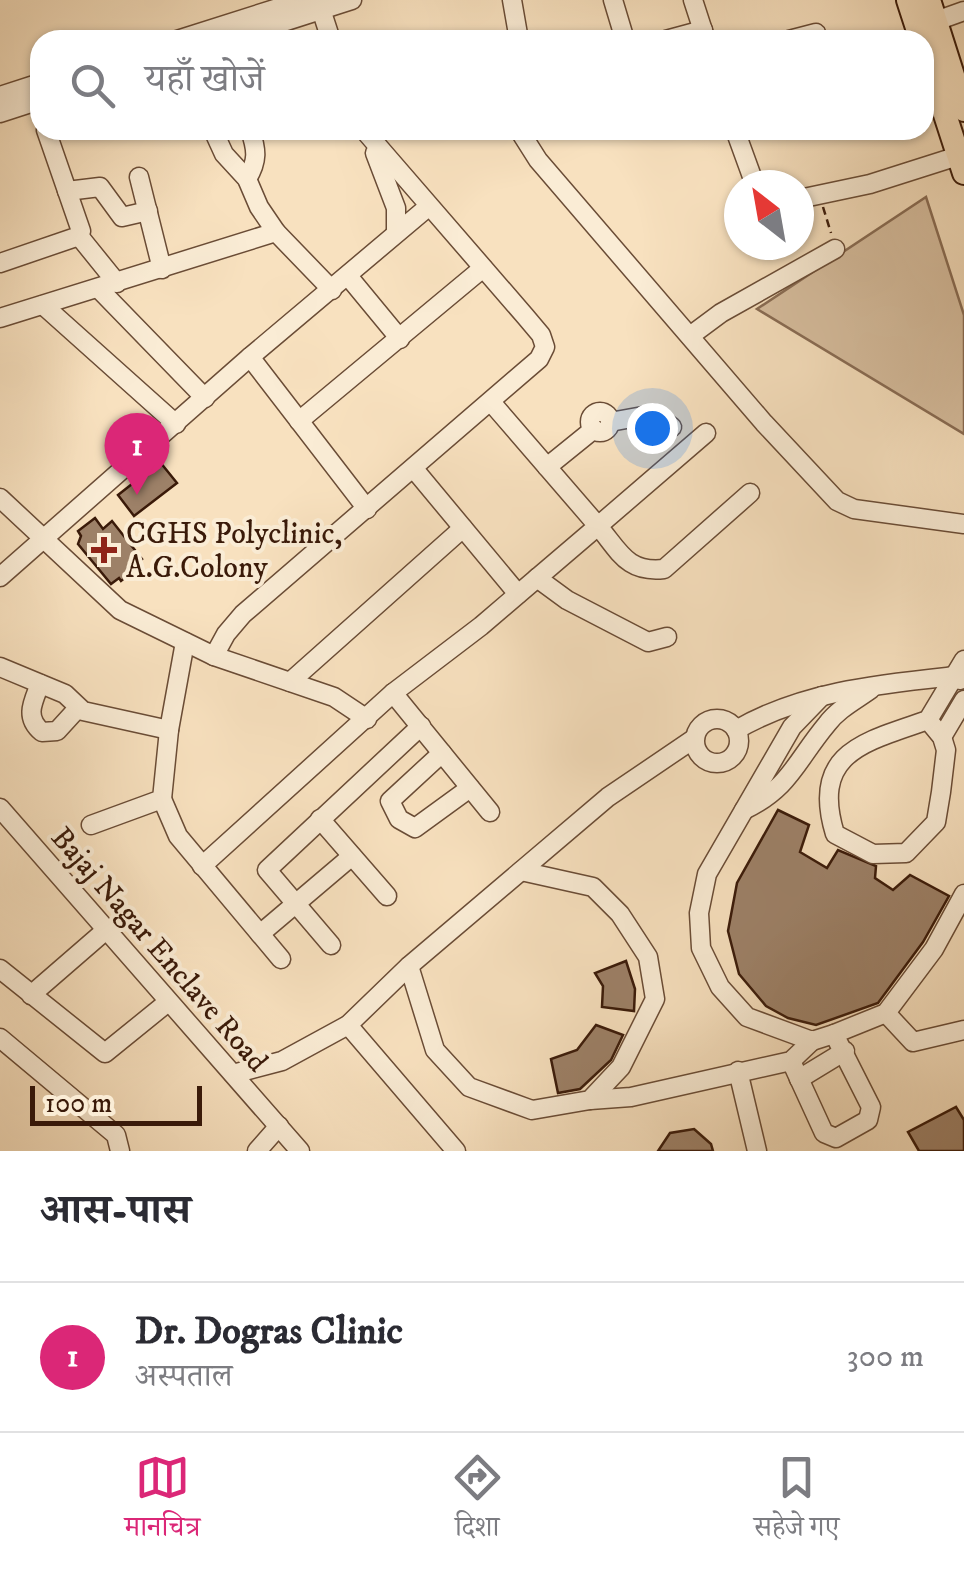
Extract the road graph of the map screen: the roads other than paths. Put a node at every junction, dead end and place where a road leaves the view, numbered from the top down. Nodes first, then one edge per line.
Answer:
1 (303, 0) edge
2 (352, 0) edge
3 (512, 0) edge
4 (613, 0) edge
5 (693, 0) edge
6 (908, 0) edge
7 (319, 5) edge
8 (964, 10) edge
9 (933, 11) edge
10 (208, 30) edge
11 (253, 30) edge
12 (327, 30) edge
13 (518, 30) edge
14 (622, 30) edge
15 (702, 30) edge
16 (918, 30) edge
17 (934, 81) edge
18 (30, 90) edge
19 (30, 102) edge
20 (1, 106) edge
21 (964, 110) edge
22 (49, 140) edge
23 (219, 140) edge
24 (252, 140) edge
25 (368, 140) edge
26 (372, 140) edge
27 (525, 140) edge
28 (739, 140) edge
29 (961, 164) edge
30 (750, 170) edge
31 (139, 177) dead end
32 (248, 180) junction
33 (67, 191) junction
34 (415, 192) junction
35 (814, 197) edge
36 (428, 207) junction
37 (396, 208) junction
38 (148, 211) junction
39 (276, 232) junction
40 (396, 232) junction
41 (79, 236) junction
42 (836, 249) road end
43 (0, 263) edge
44 (484, 268) junction
45 (162, 269) junction
46 (348, 276) junction
47 (108, 286) junction
48 (332, 290) junction
49 (43, 305) junction
50 (0, 318) edge
51 (690, 336) junction
52 (400, 339) junction
53 (250, 357) junction
54 (205, 398) junction
55 (491, 402) junction
56 (299, 421) junction
57 (176, 424) junction
58 (672, 427) dead end
59 (706, 434) dead end
60 (548, 467) junction
61 (414, 469) junction
62 (750, 493) dead end
63 (0, 498) edge
64 (367, 510) junction
65 (964, 524) edge
66 (598, 526) junction
67 (462, 528) junction
68 (44, 541) junction
69 (0, 578) edge
70 (537, 578) junction
71 (518, 594) junction
72 (667, 638) dead end
73 (185, 642) junction
74 (214, 656) junction
75 (0, 667) edge
76 (961, 673) edge
77 (290, 682) junction
78 (40, 684) junction
79 (876, 686) junction
80 (393, 692) junction
81 (822, 696) junction
82 (964, 700) edge
83 (78, 708) junction
84 (367, 719) junction
85 (928, 720) junction
86 (421, 726) junction
87 (169, 730) junction
88 (736, 730) junction
89 (942, 736) junction
90 (695, 738) junction
91 (442, 754) junction
92 (470, 788) junction
93 (162, 799) junction
94 (0, 808) edge
95 (743, 811) junction
96 (490, 812) dead end
97 (320, 819) junction
98 (91, 824) dead end
99 (352, 856) junction
100 (202, 866) junction
101 (522, 871) junction
102 (964, 894) edge
103 (387, 896) dead end
104 (297, 905) junction
105 (106, 930) junction
106 (260, 934) junction
107 (331, 945) dead end
108 (281, 959) dead end
109 (409, 966) junction
110 (0, 969) edge
111 (31, 995) junction
112 (168, 1002) junction
113 (886, 1013) junction
114 (348, 1025) junction
115 (964, 1030) edge
116 (0, 1038) edge
117 (812, 1041) junction
118 (839, 1042) junction
119 (791, 1061) junction
120 (738, 1072) junction
121 (233, 1074) junction
122 (799, 1079) junction
123 (590, 1100) junction
124 (278, 1126) junction
125 (120, 1151) edge
126 (257, 1151) edge
127 (300, 1151) edge
128 (456, 1151) edge
129 (757, 1151) edge

1 - 10 street
2 - 7 street
3 - 13 street
4 - 14 street
5 - 15 street
6 - 16 main road
7 - 11 street
7 - 12 street
8 - 9 street
9 - 21 main road
17 - 29 main road
18 - 20 street
19 - 20 street
22 - 33 street
23 - 32 street
24 - 32 street
25 - 37 street
26 - 34 street
27 - 51 street
28 - 30 street
29 - 35 street
31 - 38 street
32 - 39 street
33 - 38 street
33 - 41 street
34 - 36 street
34 - 37 street
36 - 40 street
36 - 44 street
37 - 40 street
38 - 45 street
39 - 45 street
39 - 48 street
40 - 46 street
41 - 43 street
41 - 47 street
42 - 51 street
44 - 52 street
44 - 55 street
45 - 47 street
46 - 48 street
46 - 52 street
47 - 49 street
47 - 54 street
48 - 53 street
49 - 50 street
49 - 57 street
51 - 65 street
52 - 56 street
53 - 54 street
53 - 56 street
54 - 57 street
55 - 60 street
55 - 61 street
56 - 64 street
57 - 68 street
58 - 60 street
59 - 66 street
60 - 66 street
61 - 64 street
61 - 67 street
62 - 66 street
63 - 68 street
64 - 74 street
66 - 70 street
67 - 71 street
67 - 77 street
68 - 69 street
68 - 73 street
70 - 71 street
70 - 72 street
71 - 80 street
73 - 74 street
73 - 87 street
74 - 77 street
75 - 78 street
76 - 79 street
76 - 85 street
77 - 84 street
78 - 83 street
78 - 83 street
79 - 81 street
79 - 95 street
80 - 84 street
80 - 86 street
81 - 88 street
81 - 95 street
82 - 89 street
83 - 87 street
84 - 100 street
85 - 89 street
85 - 89 street
86 - 91 street
86 - 97 street
87 - 93 street
88 - 90 street
88 - 90 street
90 - 101 street
91 - 92 street
91 - 92 street
92 - 96 street
93 - 98 street
93 - 100 street
94 - 105 street, Bajaj Nagar Enclave Road
95 - 117 street
97 - 99 street
97 - 104 street
99 - 103 street
99 - 104 street
100 - 106 street
101 - 109 street
101 - 123 street
102 - 113 street
104 - 106 street
104 - 107 street
105 - 111 street
105 - 112 street, Bajaj Nagar Enclave Road
106 - 108 street
109 - 114 street
109 - 123 street
110 - 111 street
111 - 112 street
112 - 121 street, Bajaj Nagar Enclave Road
113 - 115 street
113 - 118 street
114 - 121 street
114 - 128 street
116 - 125 street
117 - 118 street
117 - 119 street
118 - 122 street
118 - 122 street
119 - 120 street
119 - 122 street
120 - 123 street
120 - 129 street
121 - 124 street, Bajaj Nagar Enclave Road
124 - 126 street
124 - 127 street, Bajaj Nagar Enclave Road

